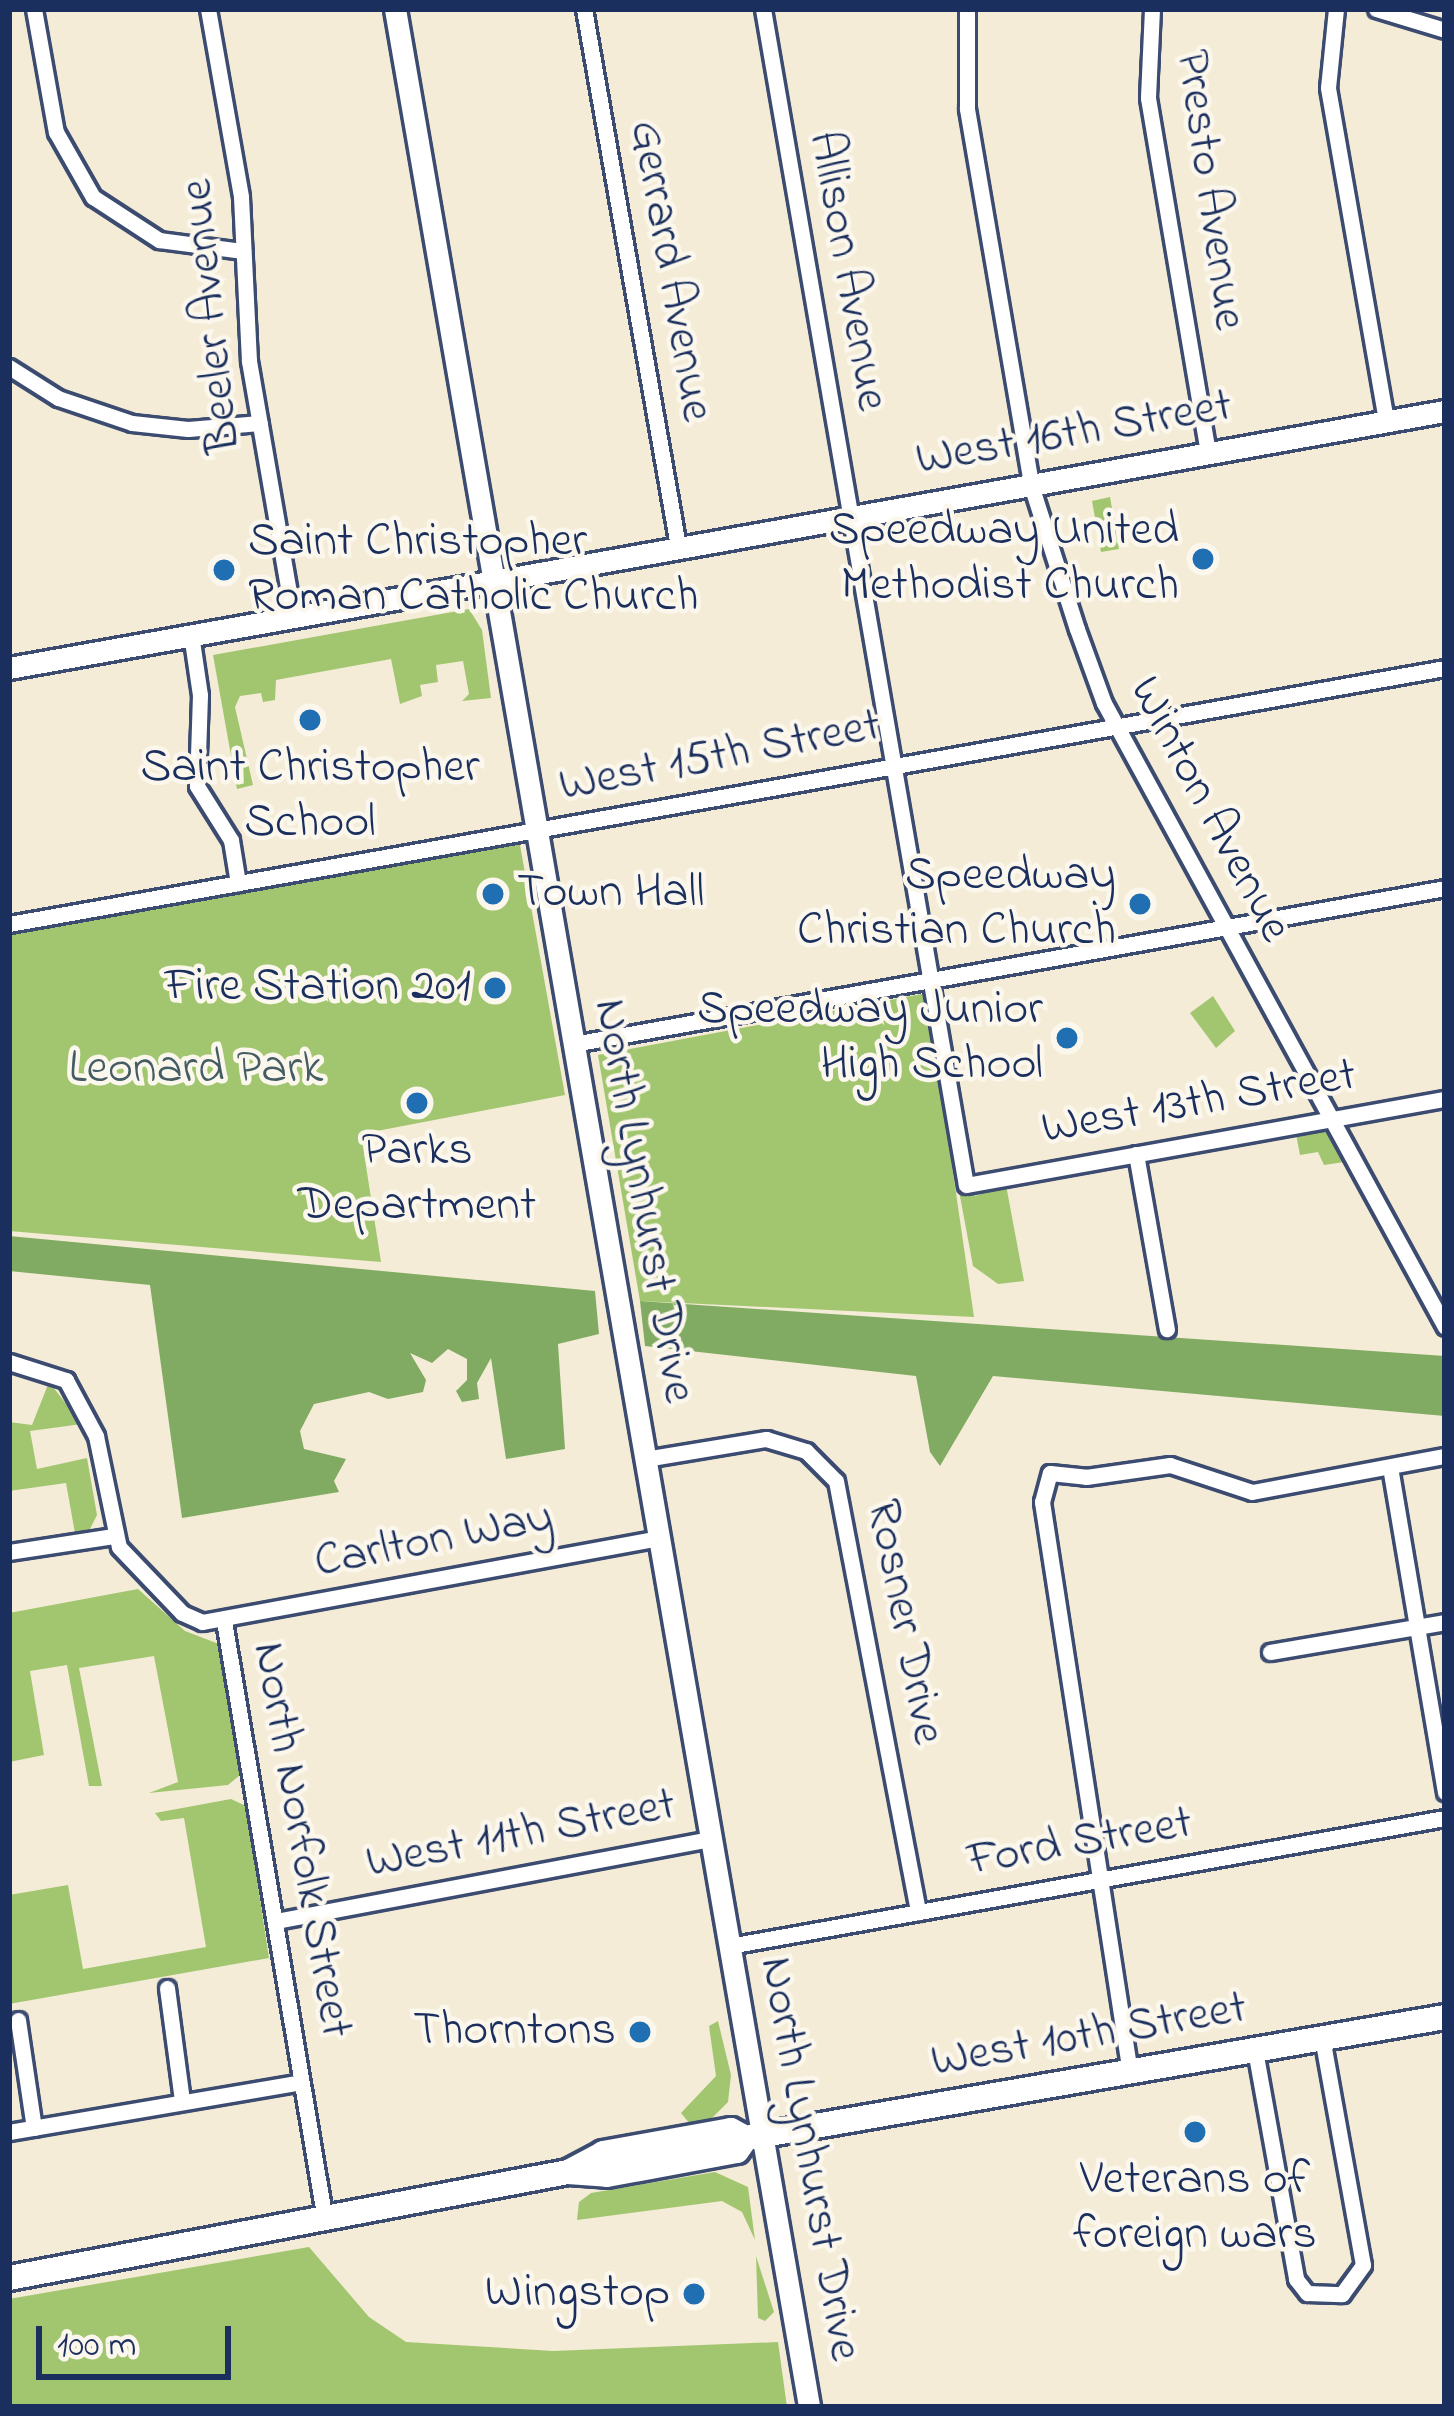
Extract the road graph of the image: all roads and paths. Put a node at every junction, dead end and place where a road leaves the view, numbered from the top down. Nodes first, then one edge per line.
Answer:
1 (34, 9) edge
2 (208, 9) edge
3 (395, 9) edge
4 (584, 9) edge
5 (764, 9) edge
6 (967, 9) edge
7 (1152, 9) edge
8 (1336, 9) edge
9 (1376, 9) edge
10 (1445, 30) edge
11 (243, 251) junction
12 (9, 367) edge
13 (1445, 411) edge
14 (1387, 421) junction
15 (260, 422) junction
16 (1208, 452) junction
17 (1031, 484) junction
18 (849, 517) junction
19 (678, 546) junction
20 (492, 579) junction
21 (293, 616) junction
22 (191, 634) junction
23 (9, 668) edge
24 (1445, 668) edge
25 (1117, 725) junction
26 (894, 764) junction
27 (536, 831) junction
28 (238, 883) junction
29 (1445, 888) edge
30 (9, 924) edge
31 (1226, 927) junction
32 (931, 979) junction
33 (573, 1044) junction
34 (1445, 1099) edge
35 (1331, 1120) junction
36 (1136, 1154) junction
37 (966, 1185) joint
38 (1440, 1307) edge
39 (1445, 1327) edge
40 (1167, 1330) dead end
41 (9, 1362) edge
42 (1445, 1456) edge
43 (646, 1459) junction
44 (1390, 1467) junction
45 (113, 1536) junction
46 (659, 1538) junction
47 (9, 1552) edge
48 (224, 1621) junction
49 (1445, 1622) edge
50 (1416, 1628) junction
51 (1270, 1652) dead end
52 (1445, 1792) edge
53 (1445, 1818) edge
54 (711, 1839) junction
55 (1105, 1879) junction
56 (917, 1912) junction
57 (275, 1921) junction
58 (729, 1946) junction
59 (167, 1988) dead end
60 (1445, 2017) edge
61 (18, 2020) dead end
62 (1322, 2038) junction
63 (1255, 2050) junction
64 (1130, 2073) junction
65 (300, 2082) junction
66 (182, 2101) junction
67 (34, 2128) junction
68 (9, 2132) edge
69 (754, 2136) junction
70 (325, 2220) junction
71 (9, 2278) edge
72 (809, 2407) edge

1 - 11 street
2 - 11 street, Beeler Avenue
3 - 20 main road, North Lynhurst Drive
4 - 19 street, Gerrard Avenue
5 - 18 street, Allison Avenue
6 - 17 street, Winton Avenue
7 - 16 street, Presto Avenue
8 - 14 street
9 - 10 street
11 - 15 street, Beeler Avenue
12 - 15 street
13 - 14 main road, West 16th Street
14 - 16 main road, West 16th Street
15 - 21 street, Beeler Avenue
16 - 17 main road, West 16th Street
17 - 18 main road, West 16th Street
17 - 25 street, Winton Avenue
18 - 19 main road, West 16th Street
18 - 26 street, Allison Avenue
19 - 20 main road, West 16th Street
20 - 21 main road, West 16th Street
20 - 27 main road, North Lynhurst Drive
21 - 22 main road, West 16th Street
22 - 23 main road, West 16th Street
22 - 28 street
24 - 25 street, West 15th Street
25 - 26 street, West 15th Street
25 - 31 street, Winton Avenue
26 - 27 street, West 15th Street
26 - 32 street, Allison Avenue
27 - 28 street, West 15th Street
27 - 33 main road, North Lynhurst Drive
28 - 30 street, West 15th Street
29 - 31 street
31 - 32 street
31 - 35 street, Winton Avenue
32 - 33 street
32 - 37 street, Allison Avenue
33 - 43 main road, North Lynhurst Drive
34 - 35 street, West 13th Street
35 - 36 street, West 13th Street
35 - 38 street, Winton Avenue
36 - 37 street, West 13th Street
36 - 40 street
38 - 39 street, Winton Avenue
41 - 45 street
42 - 44 street
43 - 46 main road, North Lynhurst Drive
43 - 56 street, Rosner Drive
44 - 50 street
44 - 55 street
45 - 47 street
45 - 48 street, North Norfolk Street
46 - 48 street, Carlton Way
46 - 54 main road, North Lynhurst Drive
48 - 57 street, North Norfolk Street
49 - 50 street
50 - 51 street
50 - 52 street
53 - 55 street, Ford Street
54 - 57 street, West 11th Street
54 - 58 main road, North Lynhurst Drive
55 - 56 street, Ford Street
55 - 64 street
56 - 58 street, Ford Street
57 - 65 street, North Norfolk Street
58 - 69 main road, North Lynhurst Drive
59 - 66 street
60 - 62 main road, West 10th Street
61 - 67 street
62 - 63 main road, West 10th Street
62 - 63 street
63 - 64 main road, West 10th Street
64 - 69 main road, West 10th Street
65 - 66 street
65 - 70 street, North Norfolk Street
66 - 67 street
67 - 68 street
69 - 70 main road, West 10th Street
69 - 72 main road, North Lynhurst Drive
70 - 71 main road, West 10th Street

